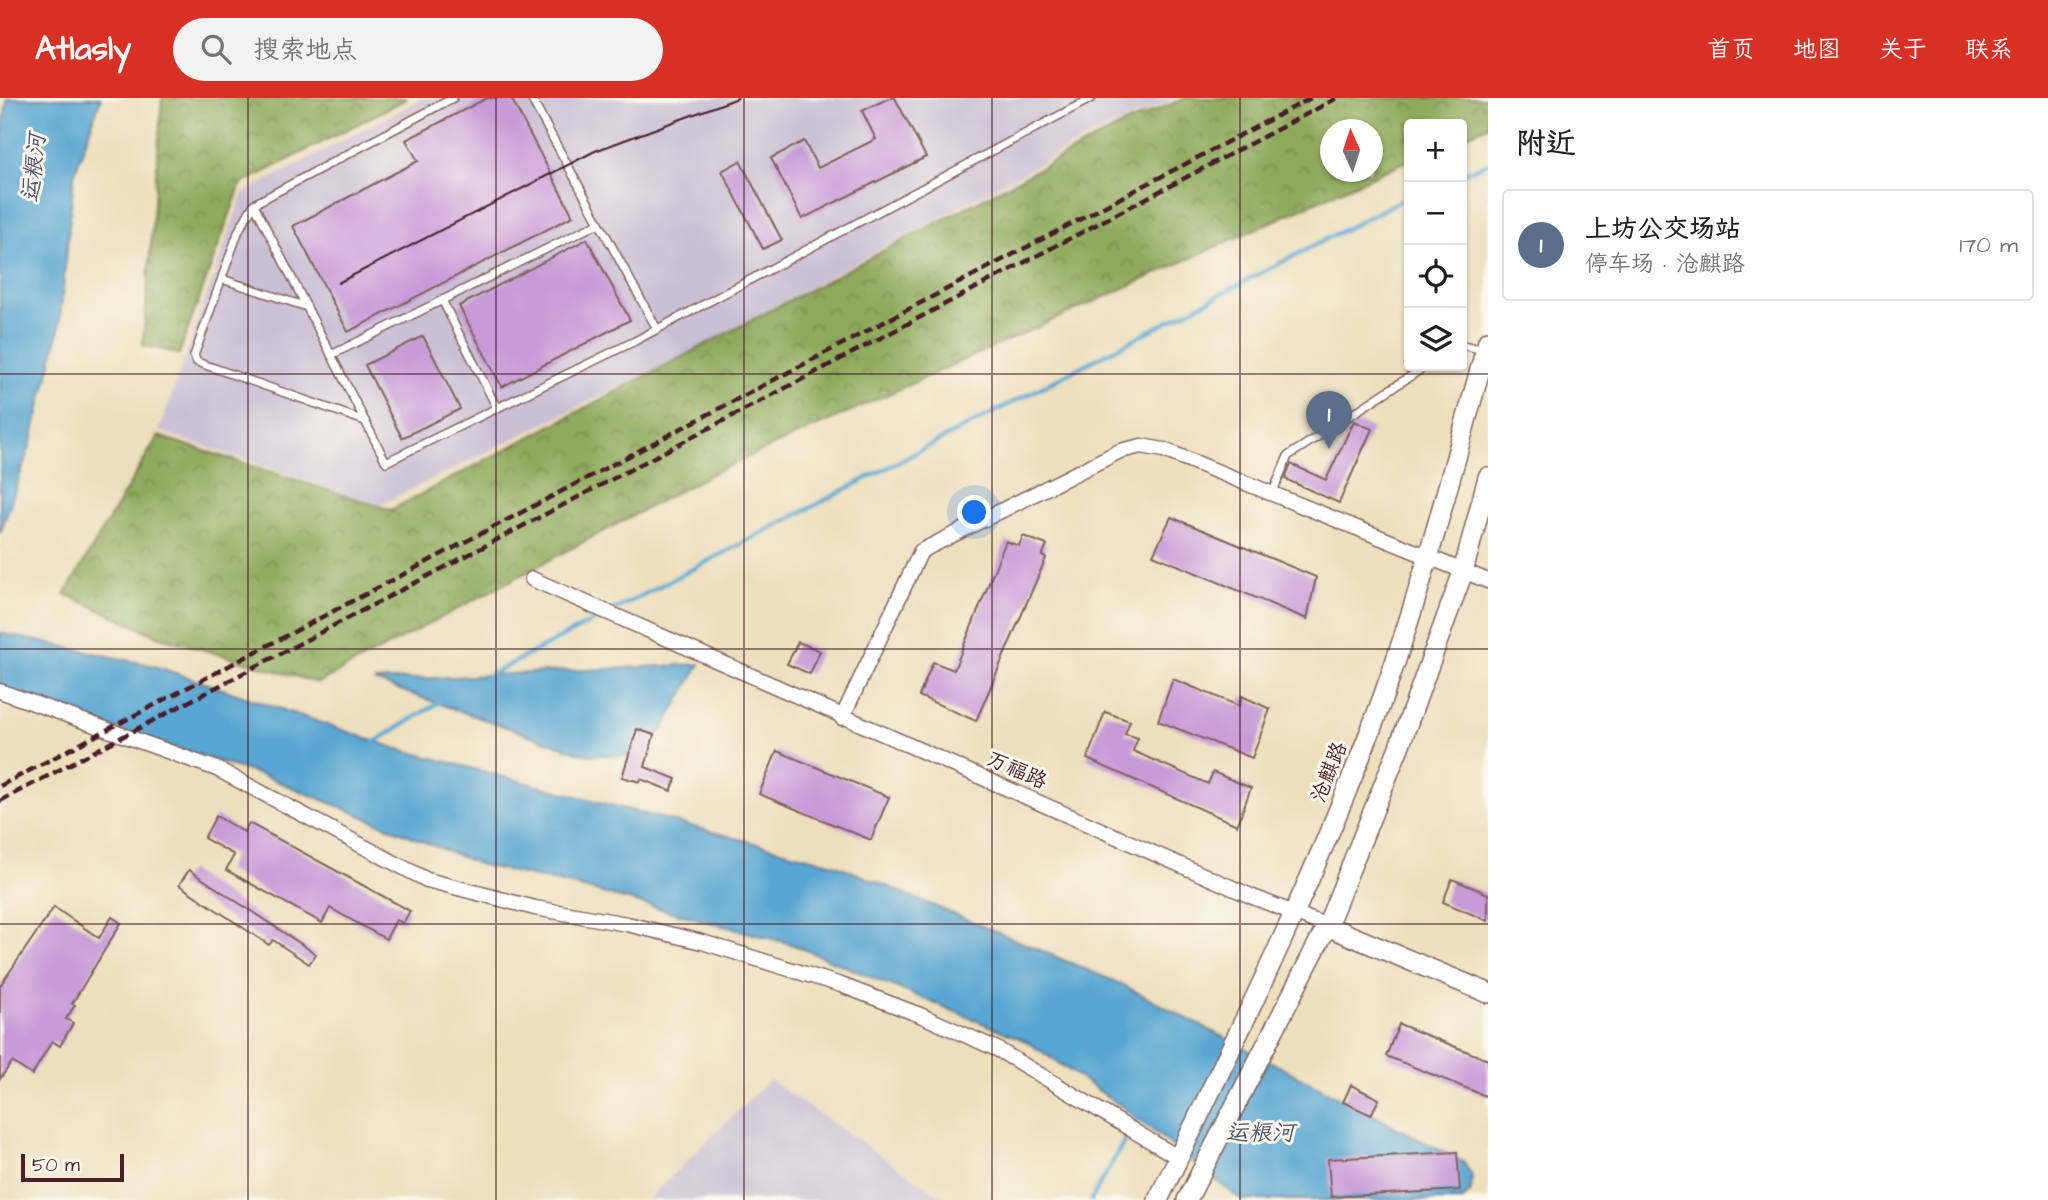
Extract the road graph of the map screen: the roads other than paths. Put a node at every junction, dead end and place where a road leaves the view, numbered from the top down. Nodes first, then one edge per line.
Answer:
1 (453, 98) edge
2 (531, 98) edge
3 (1092, 98) edge
4 (254, 204) junction
5 (599, 223) junction
6 (222, 279) junction
7 (442, 300) junction
8 (307, 307) junction
9 (657, 329) junction
10 (1467, 345) edge
11 (1487, 346) edge
12 (331, 355) junction
13 (1418, 371) edge
14 (497, 408) junction
15 (365, 421) junction
16 (1488, 477) edge
17 (1272, 495) junction
18 (1427, 559) junction
19 (1463, 572) junction
20 (532, 579) dead end
21 (1488, 582) edge
22 (0, 691) edge
23 (842, 718) junction
24 (1296, 913) junction
25 (1327, 926) junction
26 (1488, 993) edge
27 (1179, 1158) junction
28 (1158, 1200) edge
29 (1187, 1200) edge

1 - 4 lane
2 - 5 lane
3 - 9 lane
4 - 6 lane
4 - 8 lane
5 - 7 lane
5 - 9 lane
6 - 8 lane
6 - 15 lane
7 - 12 lane
7 - 14 lane
8 - 12 lane
9 - 14 lane
10 - 11 lane
11 - 18 main road, 沧麒路
12 - 15 lane
13 - 17 lane
14 - 15 lane
16 - 19 main road
17 - 18 street
17 - 23 street
18 - 19 street
18 - 24 main road, 沧麒路
19 - 21 street
19 - 25 main road
20 - 23 street, 万福路
22 - 27 street
23 - 24 street, 万福路
24 - 25 street, 万福路
24 - 27 main road, 沧麒路
25 - 26 main road, 万福路
25 - 29 main road
27 - 28 main road, 沧麒路

